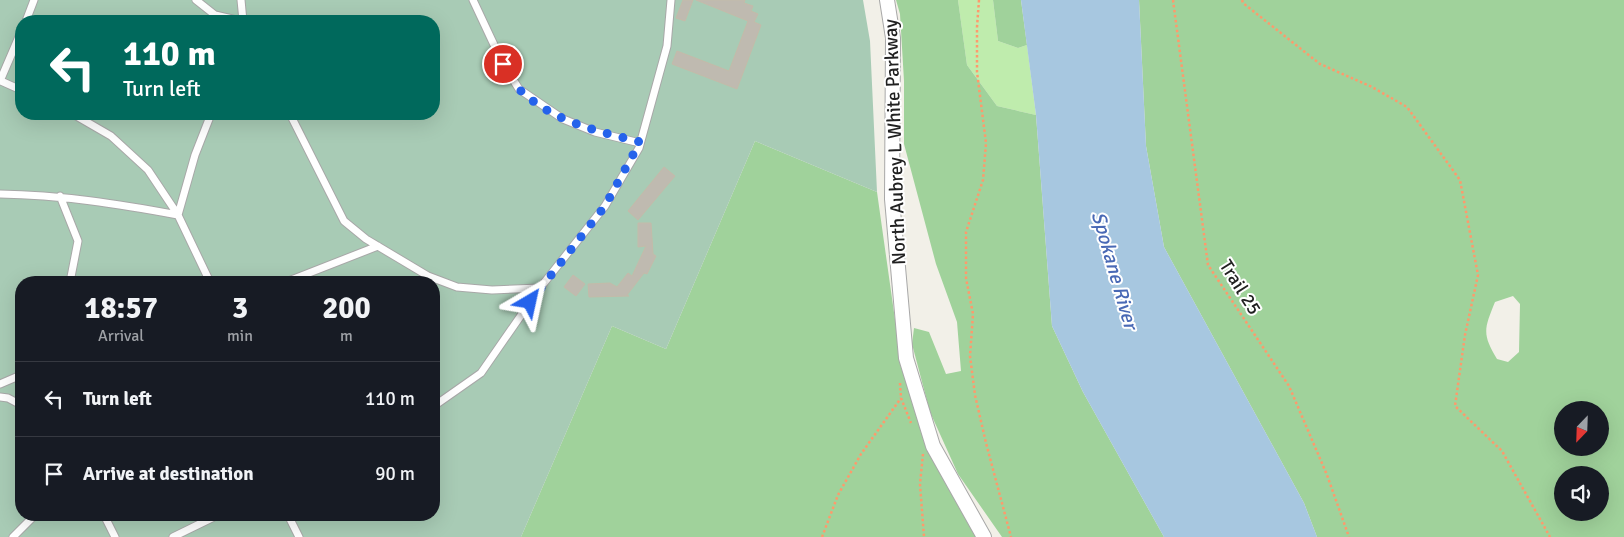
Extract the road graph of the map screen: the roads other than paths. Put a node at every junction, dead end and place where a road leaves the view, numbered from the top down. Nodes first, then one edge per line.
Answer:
1 (34, 0) edge
2 (196, 0) edge
3 (241, 0) edge
4 (473, 0) edge
5 (670, 0) edge
6 (887, 0) edge
7 (28, 15) edge
8 (215, 15) edge
9 (242, 15) edge
10 (15, 46) edge
11 (0, 81) edge
12 (15, 87) edge
13 (84, 120) edge
14 (208, 120) edge
15 (293, 120) edge
16 (640, 142) junction
17 (0, 194) edge
18 (60, 196) junction
19 (178, 215) junction
20 (378, 246) junction
21 (71, 276) edge
22 (207, 276) edge
23 (301, 276) edge
24 (428, 276) edge
25 (440, 281) edge
26 (540, 288) junction
27 (15, 378) edge
28 (0, 384) edge
29 (0, 397) edge
30 (15, 402) edge
31 (440, 402) edge
32 (29, 521) edge
33 (107, 521) edge
34 (206, 521) edge
35 (291, 521) edge
36 (13, 537) edge
37 (115, 537) edge
38 (173, 537) edge
39 (299, 537) edge
40 (984, 537) edge

1 - 7 lane
2 - 8 lane
3 - 9 lane
4 - 16 lane
5 - 16 lane
6 - 40 street, North Aubrey L White Parkway
10 - 11 lane
11 - 12 lane
13 - 19 lane
14 - 19 lane
15 - 20 lane
16 - 26 lane
17 - 18 lane
18 - 19 lane
18 - 21 lane
19 - 22 lane
20 - 23 lane
20 - 24 lane
25 - 26 lane
26 - 31 lane
27 - 28 lane
29 - 30 lane
32 - 36 lane
33 - 37 lane
34 - 38 lane
35 - 39 lane

